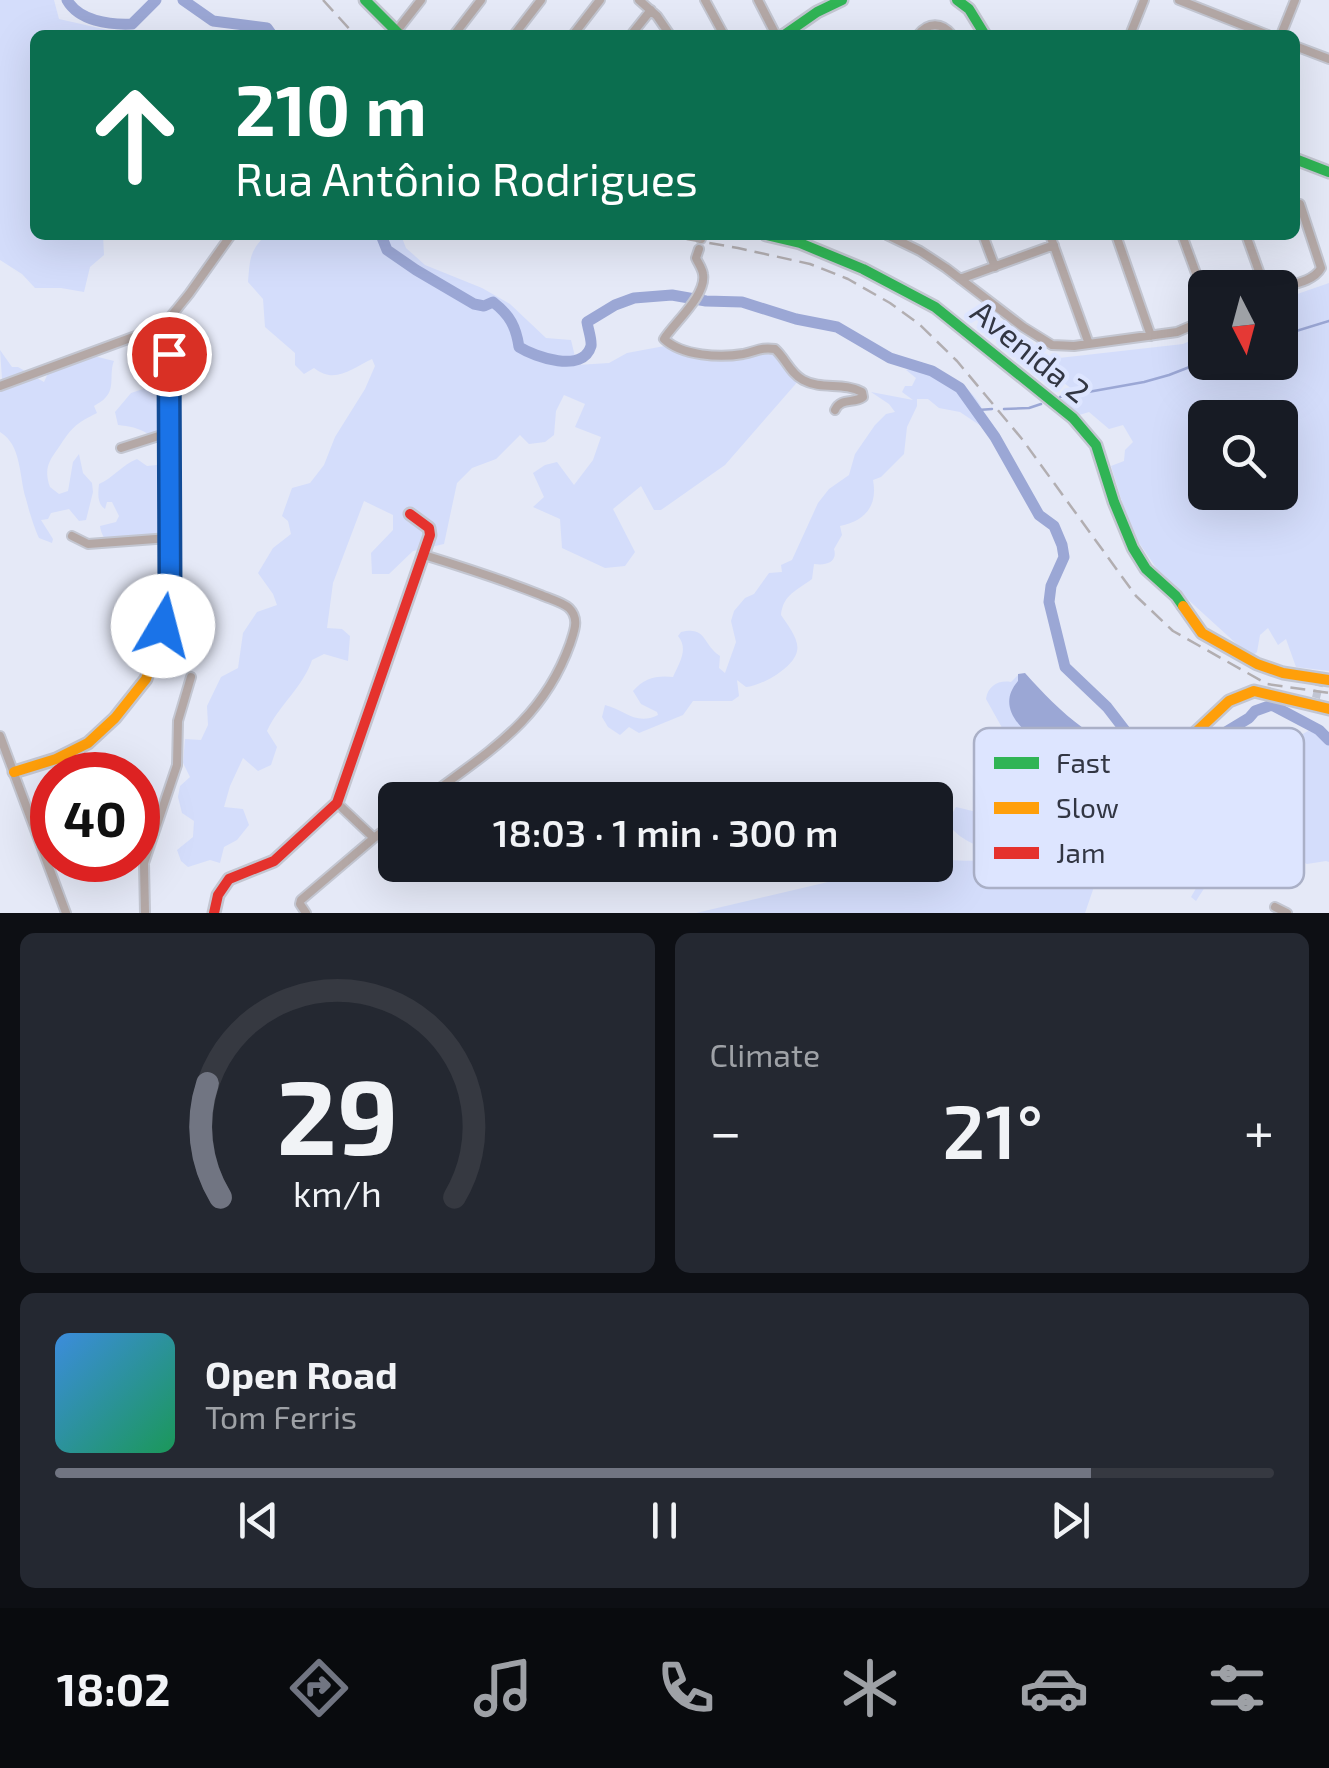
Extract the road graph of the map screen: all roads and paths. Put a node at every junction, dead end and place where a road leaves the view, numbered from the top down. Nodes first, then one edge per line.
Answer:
1 (366, 0) edge
2 (420, 0) edge
3 (481, 0) edge
4 (541, 0) edge
5 (600, 0) edge
6 (639, 0) edge
7 (705, 0) edge
8 (758, 0) edge
9 (810, 0) edge
10 (842, 0) edge
11 (957, 0) edge
12 (1144, 0) edge
13 (1179, 0) edge
14 (1295, 0) edge
15 (651, 10) junction
16 (817, 12) junction
17 (395, 30) edge
18 (400, 30) edge
19 (458, 30) edge
20 (518, 30) edge
21 (577, 30) edge
22 (636, 30) edge
23 (666, 30) edge
24 (721, 30) edge
25 (773, 30) edge
26 (791, 30) edge
27 (921, 30) edge
28 (948, 30) edge
29 (981, 30) edge
30 (1132, 30) edge
31 (1255, 30) edge
32 (1283, 30) edge
33 (1300, 48) edge
34 (1329, 59) edge
35 (1300, 160) edge
36 (1329, 172) edge
37 (1300, 204) dead end
38 (227, 240) edge
39 (804, 240) edge
40 (899, 240) edge
41 (985, 240) edge
42 (1052, 240) edge
43 (1118, 240) edge
44 (1184, 240) edge
45 (1248, 240) edge
46 (700, 241) edge
47 (1054, 245) junction
48 (995, 267) junction
49 (1195, 270) edge
50 (1259, 270) edge
51 (960, 279) junction
52 (1298, 282) edge
53 (164, 326) junction
54 (1188, 327) edge
55 (1151, 336) junction
56 (1089, 344) junction
57 (0, 386) edge
58 (834, 410) dead end
59 (168, 433) junction
60 (121, 448) dead end
61 (410, 514) dead end
62 (72, 536) dead end
63 (169, 538) junction
64 (424, 554) junction
65 (191, 677) dead end
66 (1320, 690) edge
67 (1329, 709) edge
68 (1200, 728) edge
69 (0, 736) edge
70 (14, 772) junction
71 (448, 782) edge
72 (337, 804) junction
73 (378, 835) edge
74 (374, 838) junction
75 (1275, 906) dead end
76 (66, 913) edge
77 (145, 913) edge
78 (214, 913) edge
79 (306, 913) edge
80 (1287, 913) edge

1 - 17 street
2 - 18 street
3 - 19 street
4 - 20 street
5 - 21 street
6 - 15 street
7 - 24 street
8 - 25 street
9 - 16 street
10 - 16 street
11 - 29 street
12 - 30 street
13 - 31 street
14 - 32 street
15 - 22 street
15 - 23 street
16 - 26 street
27 - 28 street
33 - 34 street
35 - 36 street
37 - 52 street
38 - 53 street
39 - 66 street, Avenida 2
40 - 51 street
41 - 48 street
42 - 47 street
43 - 55 street
44 - 49 street
45 - 50 street
46 - 58 street
47 - 48 street
47 - 56 street
48 - 51 street
51 - 56 street
53 - 57 street
53 - 59 street
54 - 55 street
55 - 56 street
59 - 60 street
59 - 63 street
61 - 64 street
62 - 63 street
63 - 70 street
64 - 71 street
64 - 72 street
65 - 77 street
66 - 67 street
66 - 68 street
69 - 70 street
70 - 76 street
72 - 74 street
72 - 78 street
73 - 74 street
74 - 79 street
75 - 80 street

